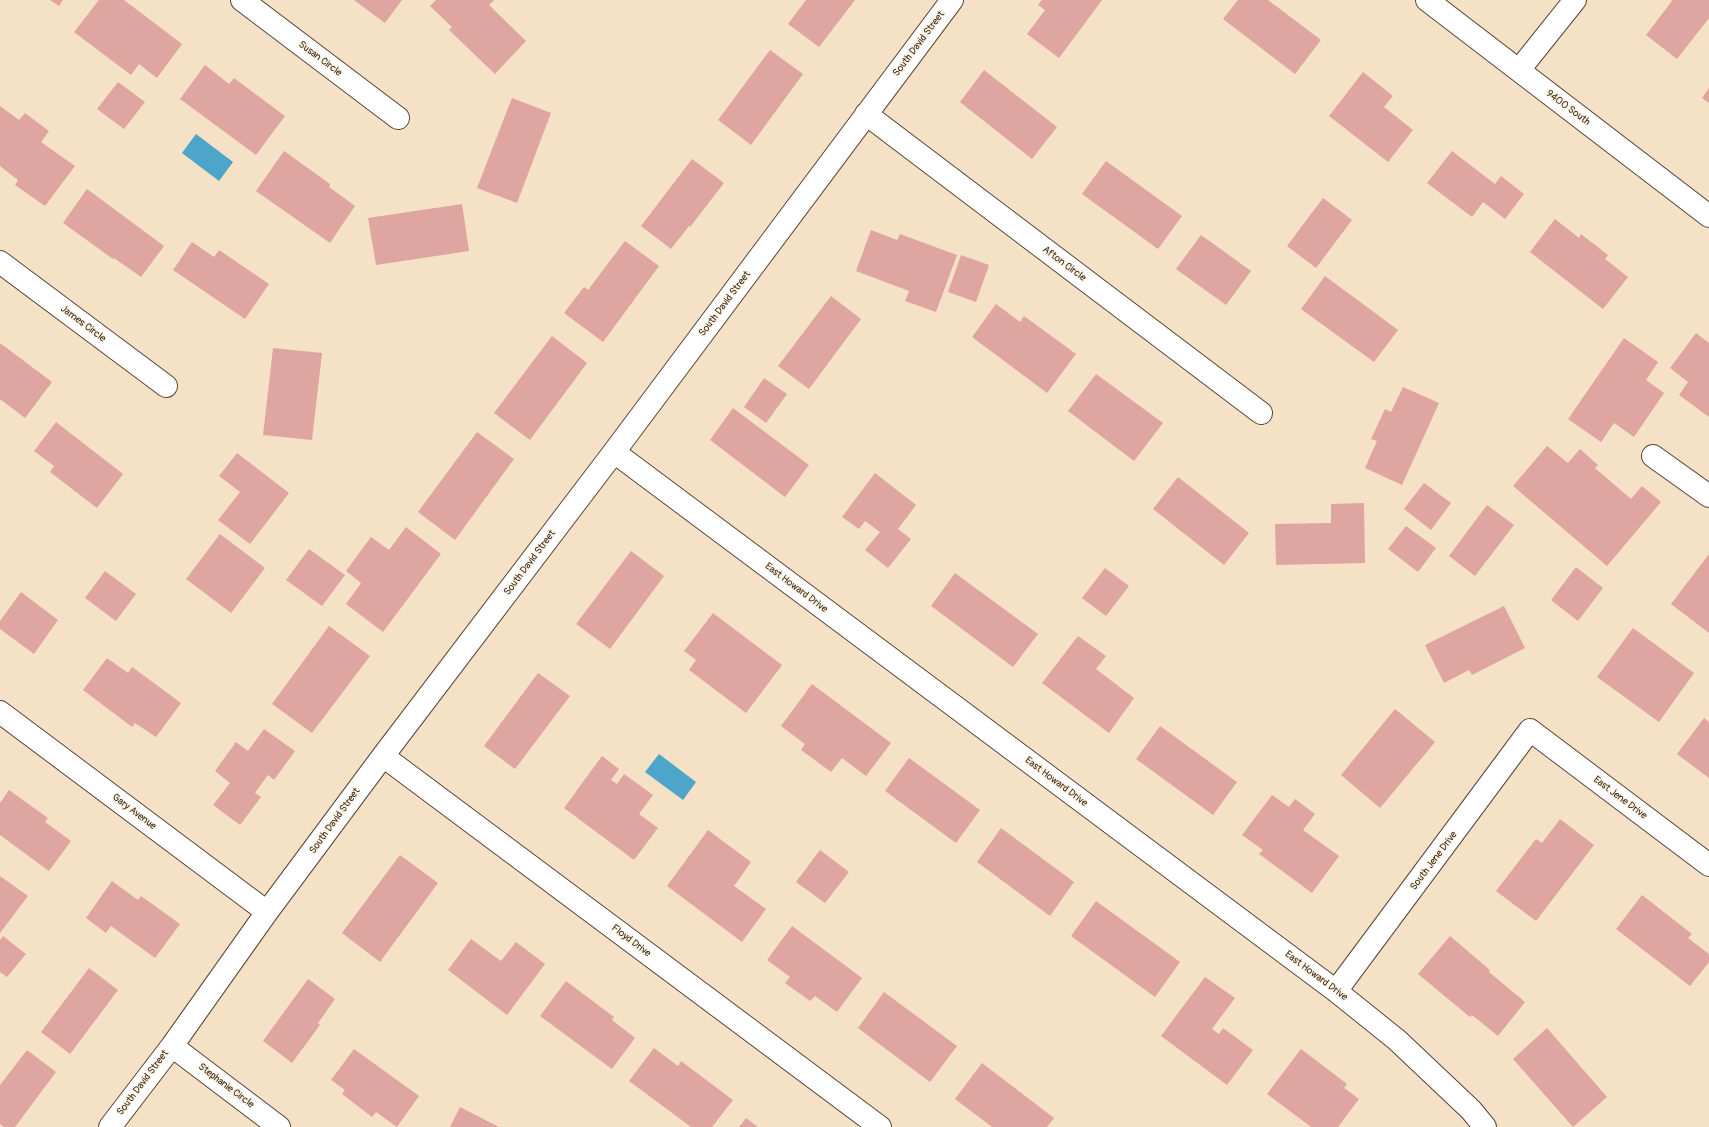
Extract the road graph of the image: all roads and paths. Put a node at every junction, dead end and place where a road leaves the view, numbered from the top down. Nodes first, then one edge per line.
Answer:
1 (242, 0) edge
2 (952, 0) edge
3 (1427, 0) edge
4 (1575, 0) edge
5 (1519, 70) junction
6 (866, 114) junction
7 (398, 118) dead end
8 (1709, 216) edge
9 (0, 262) edge
10 (166, 386) dead end
11 (1262, 413) dead end
12 (614, 452) junction
13 (1653, 456) dead end
14 (1709, 496) edge
15 (1, 716) edge
16 (1530, 730) joint
17 (383, 756) junction
18 (1709, 865) edge
19 (267, 912) junction
20 (1336, 991) junction
21 (172, 1046) junction
22 (110, 1127) edge
23 (279, 1127) edge
24 (880, 1127) edge
25 (1485, 1127) edge

1 - 7 street, Susan Circle
2 - 6 street, South David Street
3 - 5 street, 9400 South
4 - 5 street
5 - 8 street, 9400 South
6 - 11 street, Afton Circle
6 - 12 street, South David Street
9 - 10 street, James Circle
12 - 17 street, South David Street
12 - 20 street, East Howard Drive
13 - 14 street
15 - 19 street, Gary Avenue
16 - 18 street, East Jene Drive
16 - 20 street, South Jene Drive
17 - 19 street, South David Street
17 - 24 street, Floyd Drive
19 - 21 street, South David Street
20 - 25 street, East Howard Drive
21 - 22 street, South David Street
21 - 23 street, Stephanie Circle

